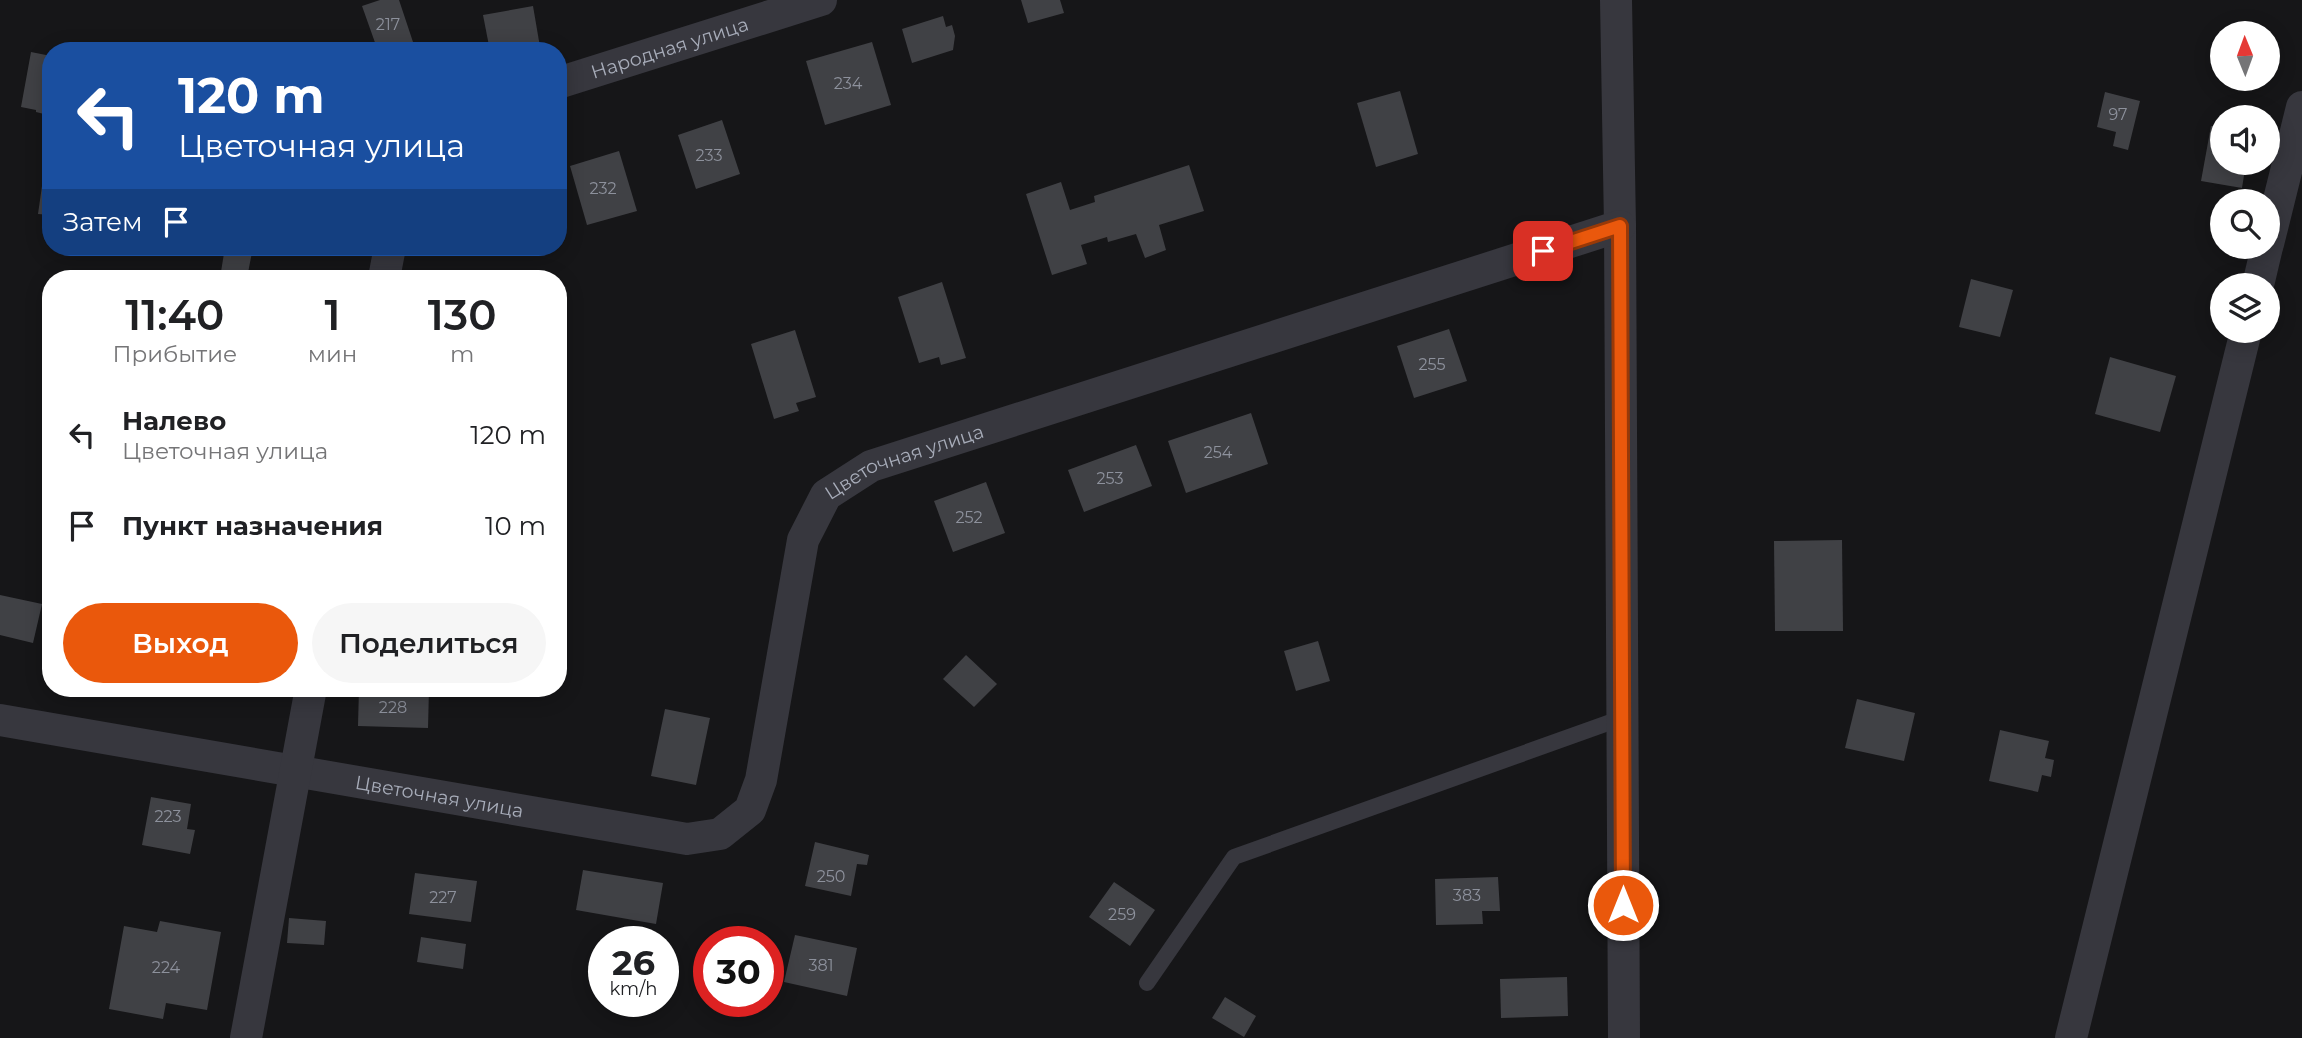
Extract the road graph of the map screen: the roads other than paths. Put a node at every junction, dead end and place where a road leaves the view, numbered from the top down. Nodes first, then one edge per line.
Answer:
1 (821, 0) edge
2 (1616, 0) edge
3 (567, 80) edge
4 (2302, 107) edge
5 (2280, 196) edge
6 (1620, 226) junction
7 (2243, 343) edge
8 (309, 697) edge
9 (1622, 718) junction
10 (0, 720) edge
11 (297, 770) junction
12 (1147, 984) dead end
13 (246, 1038) edge
14 (1624, 1038) edge
15 (2071, 1038) edge

1 - 3 street, Народная улица
2 - 6 street
4 - 5 street
6 - 9 street
6 - 11 street, Цветочная улица
7 - 15 street
8 - 11 street
9 - 12 lane
9 - 14 street
10 - 11 street, Цветочная улица
11 - 13 street

